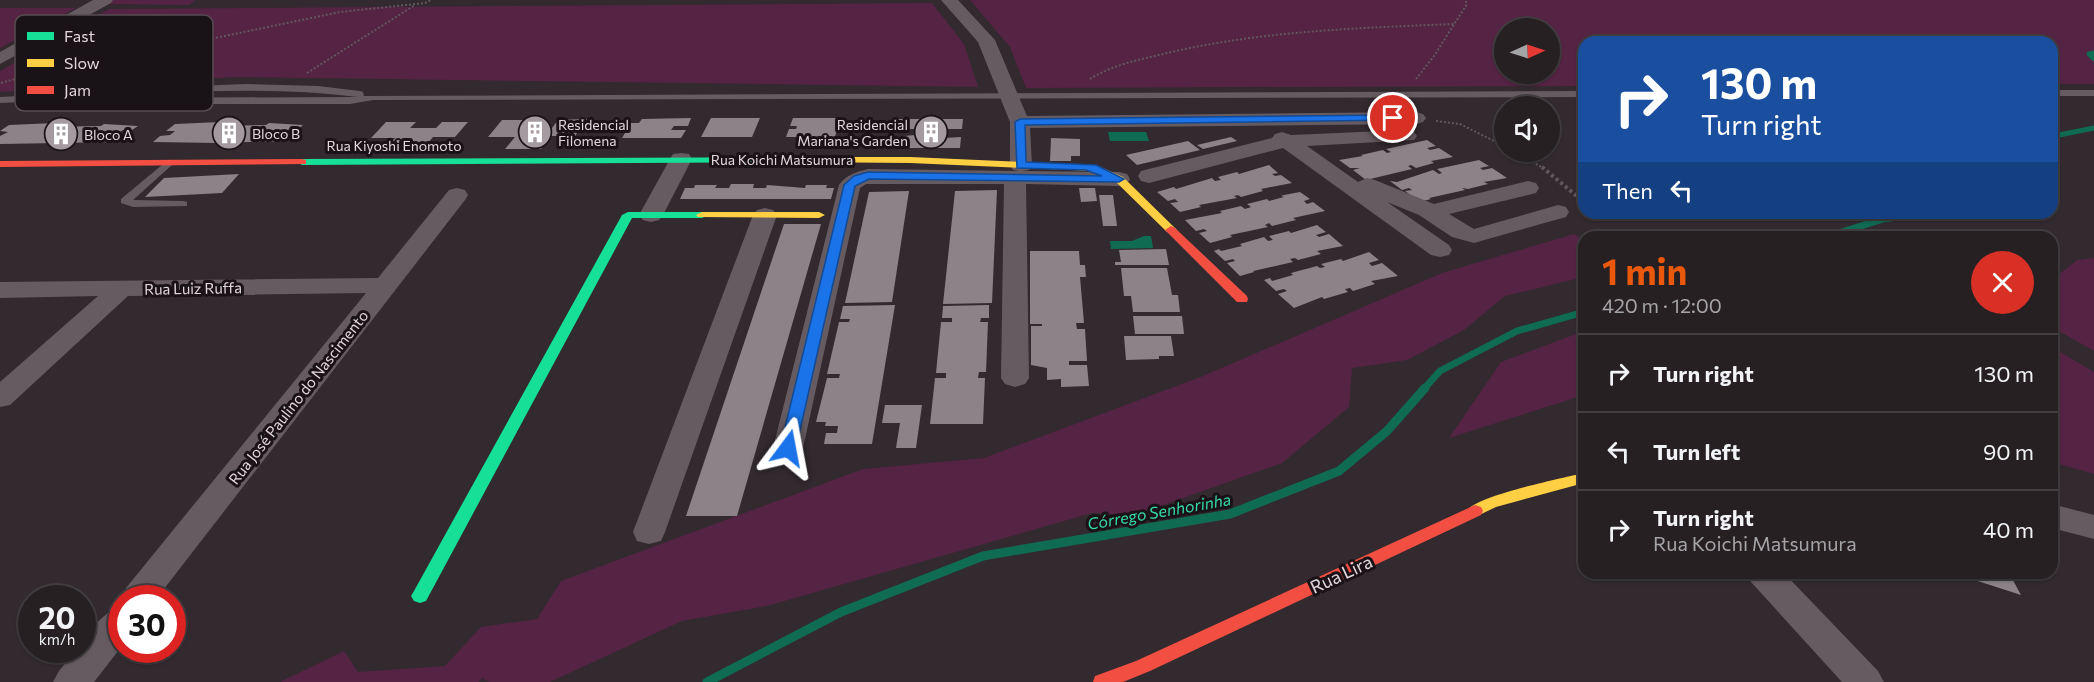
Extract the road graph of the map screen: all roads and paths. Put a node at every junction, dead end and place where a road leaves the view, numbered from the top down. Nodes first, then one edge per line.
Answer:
1 (105, 0) edge
2 (431, 0) edge
3 (949, 0) edge
4 (1465, 0) edge
5 (418, 3) junction
6 (78, 15) edge
7 (1454, 24) junction
8 (213, 38) edge
9 (15, 51) edge
10 (0, 59) edge
11 (15, 79) edge
12 (0, 83) edge
13 (283, 88) junction
14 (213, 89) edge
15 (2058, 93) edge
16 (2094, 93) edge
17 (1578, 94) edge
18 (1409, 95) junction
19 (1009, 96) junction
20 (1071, 96) junction
21 (373, 98) junction
22 (0, 99) edge
23 (15, 99) edge
24 (213, 101) edge
25 (1256, 120) junction
26 (1020, 122) junction
27 (1411, 127) junction
28 (1286, 141) junction
29 (1494, 141) edge
30 (681, 159) junction
31 (1535, 162) edge
32 (168, 163) junction
33 (0, 164) edge
34 (1018, 172) junction
35 (1149, 176) dead end
36 (1119, 179) joint
37 (1348, 186) junction
38 (1528, 188) dead end
39 (457, 195) dead end
40 (1578, 197) edge
41 (183, 204) dead end
42 (1427, 210) junction
43 (1558, 212) dead end
44 (651, 215) junction
45 (765, 215) junction
46 (819, 215) dead end
47 (1440, 250) dead end
48 (386, 285) junction
49 (122, 288) junction
50 (0, 290) edge
51 (1242, 299) dead end
52 (1016, 378) dead end
53 (0, 398) edge
54 (788, 448) dead end
55 (1578, 480) edge
56 (2058, 518) edge
57 (2094, 527) edge
58 (649, 532) dead end
59 (1769, 579) edge
60 (148, 585) edge
61 (420, 596) dead end
62 (108, 637) edge
63 (1138, 674) edge
64 (72, 682) edge
65 (1102, 682) edge
66 (1865, 682) edge

1 - 6 street
2 - 5 path
3 - 19 street
4 - 7 path
5 - 8 path
5 - 13 path
7 - 18 path
7 - 20 path
9 - 10 street
11 - 12 path
13 - 14 lane
13 - 21 lane
15 - 16 lane
17 - 18 lane
18 - 20 lane
19 - 20 lane
19 - 21 lane
19 - 26 street
21 - 24 lane
22 - 23 lane
25 - 26 street
25 - 27 street
25 - 28 street
26 - 34 street
27 - 28 street
27 - 29 path
28 - 35 street
28 - 37 street
30 - 32 street, Rua Kiyoshi Enomoto
30 - 34 street, Rua Koichi Matsumura
30 - 44 street
31 - 40 path
32 - 33 street, Rua Kiyoshi Enomoto
32 - 41 lane
34 - 36 street
34 - 52 street
34 - 54 street
36 - 51 street
37 - 42 street
37 - 47 street
38 - 42 street
39 - 48 street, Rua José Paulino do Nascimento
42 - 43 street
44 - 45 street
44 - 61 street
45 - 46 street
45 - 58 street
48 - 49 street, Rua Luiz Ruffa
48 - 60 street, Rua José Paulino do Nascimento
49 - 50 street, Rua Luiz Ruffa
49 - 53 street
55 - 63 street, Rua Lira
56 - 57 street
59 - 66 street
62 - 64 street
63 - 65 street, Rua Lira

